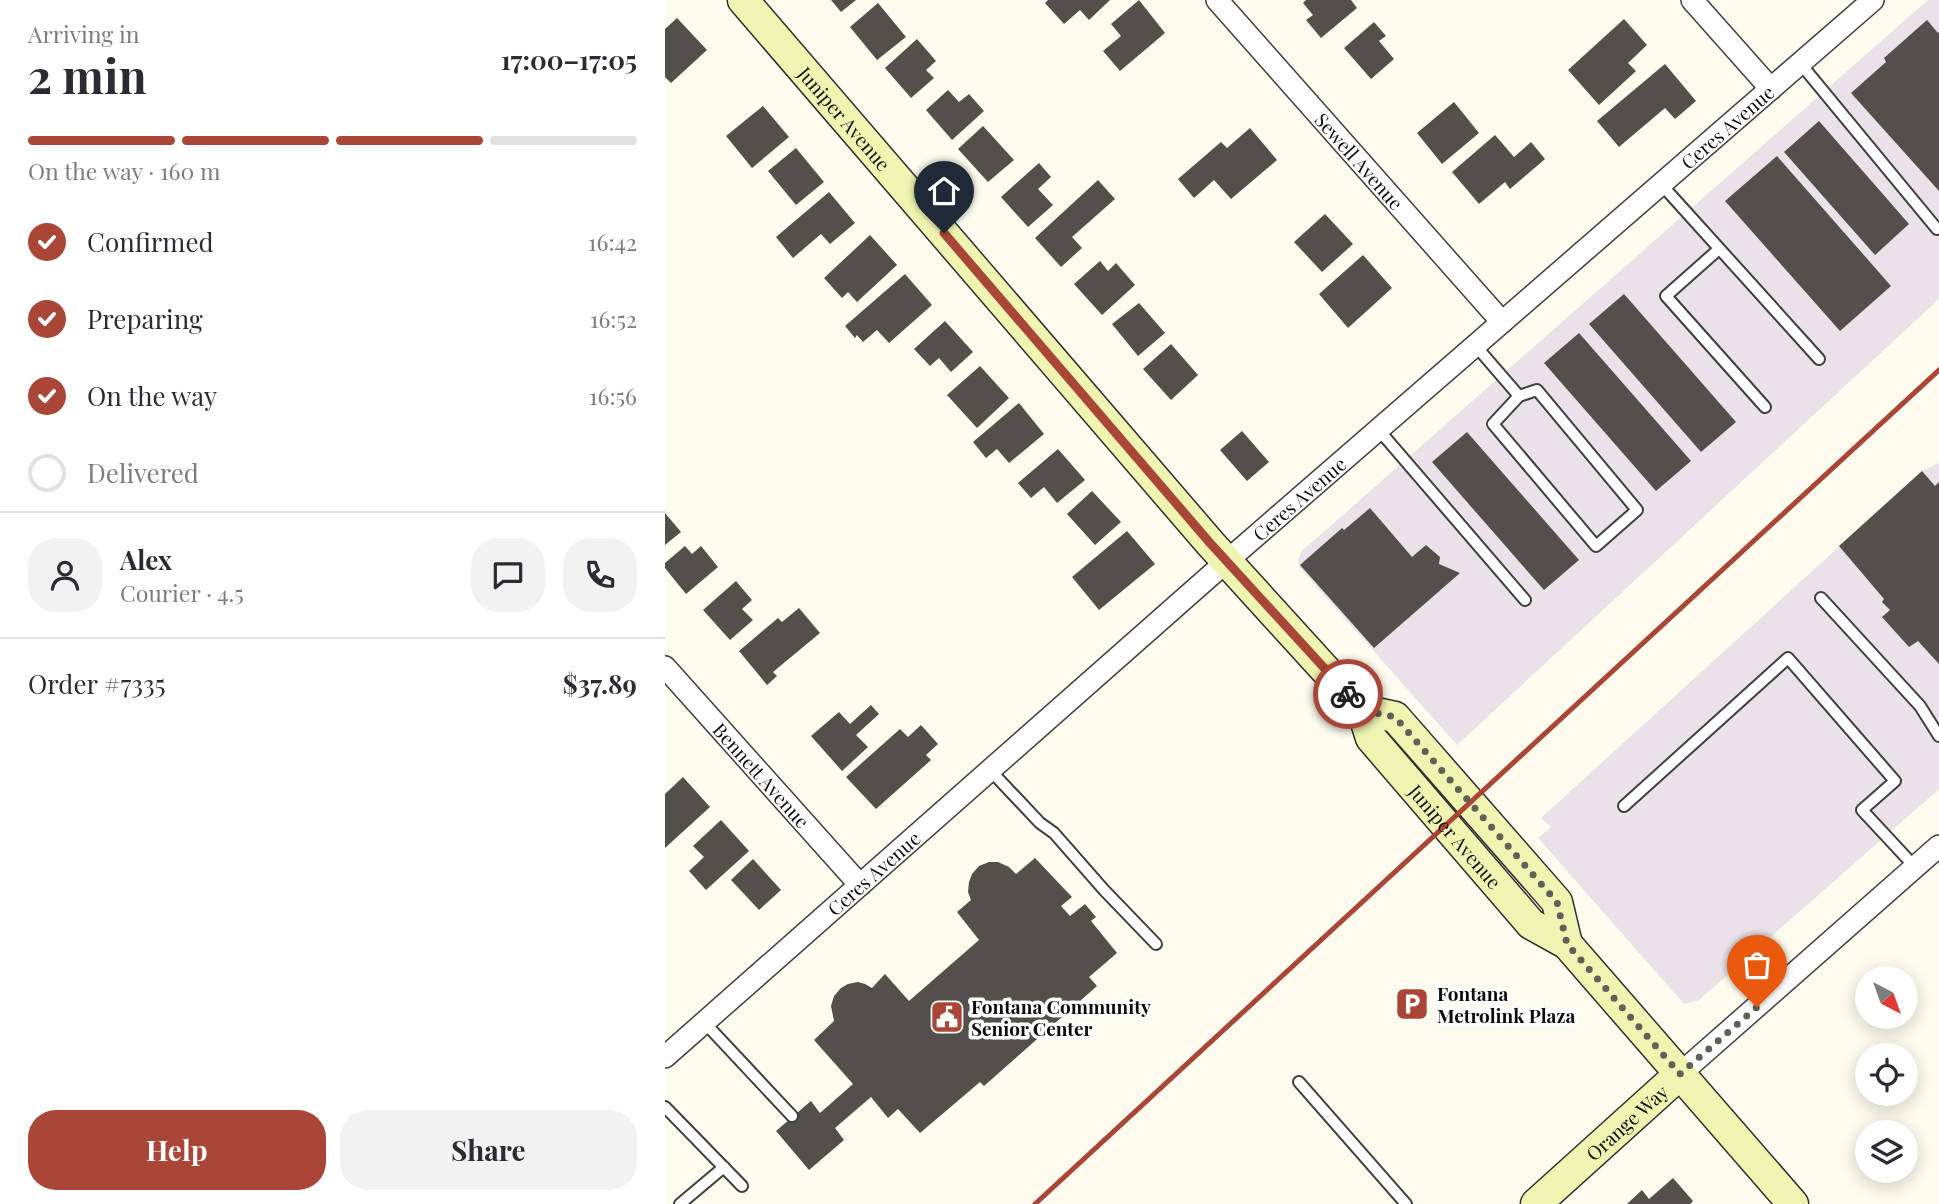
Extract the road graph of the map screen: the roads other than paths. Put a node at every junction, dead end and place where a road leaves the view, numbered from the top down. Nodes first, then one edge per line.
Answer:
1 (744, 0) edge
2 (1217, 0) edge
3 (1692, 0) edge
4 (1873, 0) edge
5 (1800, 64) junction
6 (1771, 89) junction
7 (1661, 184) junction
8 (1937, 229) dead end
9 (1719, 249) junction
10 (1502, 322) junction
11 (1475, 345) junction
12 (1819, 359) dead end
13 (1519, 396) junction
14 (1765, 407) dead end
15 (1378, 429) junction
16 (1227, 561) junction
17 (1821, 598) dead end
18 (1525, 600) dead end
19 (665, 667) edge
20 (1939, 736) edge
21 (989, 771) junction
22 (1624, 806) dead end
23 (1939, 846) edge
24 (1915, 867) junction
25 (860, 885) junction
26 (1156, 944) dead end
27 (704, 1022) junction
28 (665, 1057) edge
29 (1680, 1074) junction
30 (1299, 1082) dead end
31 (665, 1107) edge
32 (792, 1116) dead end
33 (724, 1167) junction
34 (742, 1185) dead end
35 (680, 1204) edge
36 (1406, 1204) edge
37 (1536, 1204) edge
38 (1793, 1204) edge

1 - 16 street, Juniper Avenue
2 - 10 street, Sewell Avenue
3 - 6 street
4 - 5 street, Ceres Avenue
5 - 6 street, Ceres Avenue
5 - 8 lane
6 - 7 street, Ceres Avenue
7 - 9 lane
7 - 10 street, Ceres Avenue
9 - 12 lane
9 - 14 lane
10 - 11 street, Ceres Avenue
11 - 13 lane
11 - 15 street, Ceres Avenue
13 - 13 lane
15 - 16 street, Ceres Avenue
15 - 18 lane
16 - 21 street, Ceres Avenue
16 - 29 street, Juniper Avenue
17 - 20 lane
19 - 25 street, Bennett Avenue
21 - 25 street, Ceres Avenue
21 - 26 lane
22 - 24 lane
23 - 24 street, Orange Way
24 - 29 street, Orange Way
25 - 27 street, Ceres Avenue
27 - 28 street, Ceres Avenue
27 - 32 lane
29 - 37 street, Orange Way
29 - 38 street, Juniper Avenue
30 - 36 lane
31 - 33 lane
33 - 34 lane
33 - 35 lane

